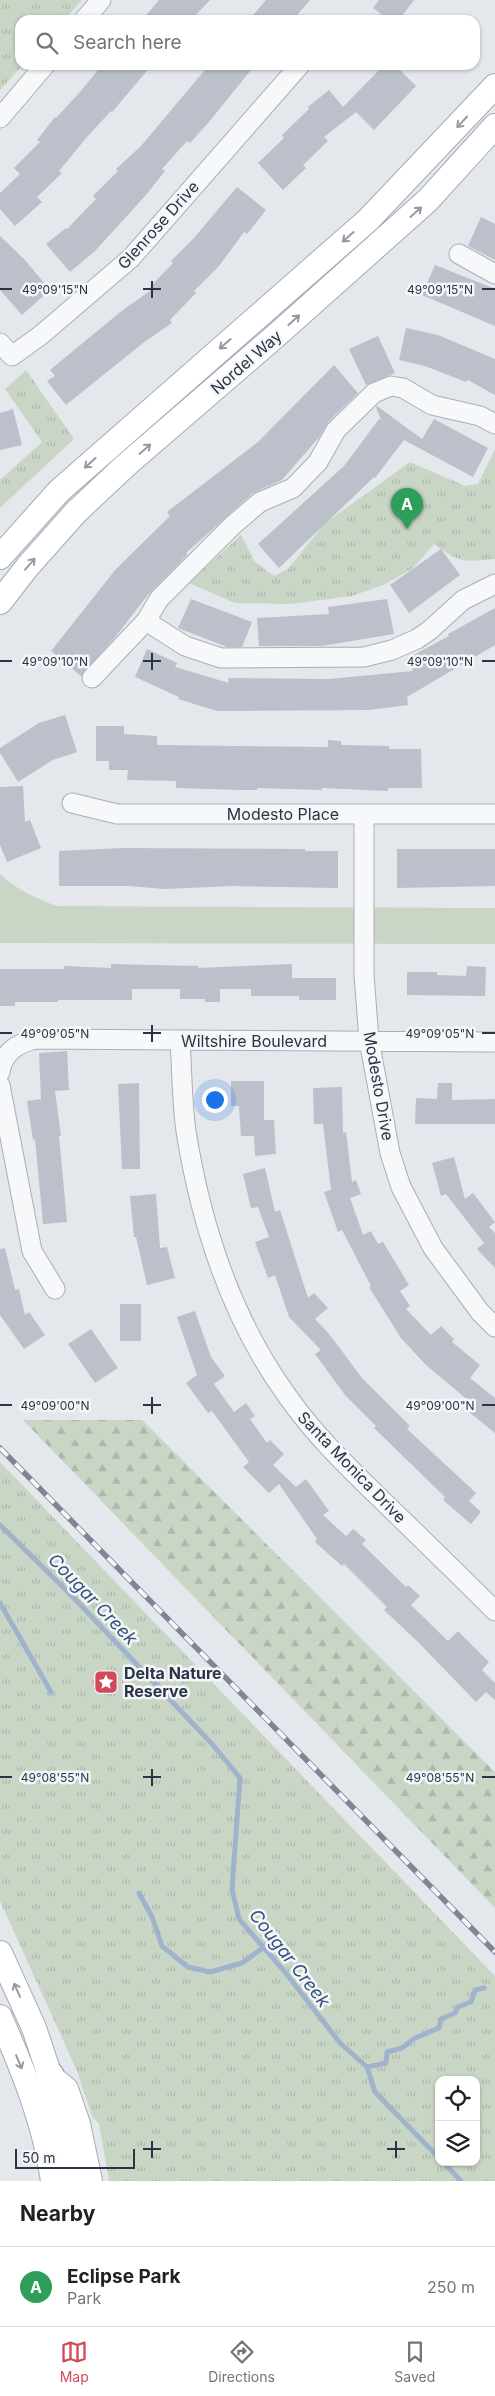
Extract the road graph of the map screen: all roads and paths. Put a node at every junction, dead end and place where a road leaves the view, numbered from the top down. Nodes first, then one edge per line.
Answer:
1 (101, 0) edge
2 (88, 15) edge
3 (41, 70) edge
4 (296, 70) edge
5 (495, 86) edge
6 (0, 118) edge
7 (495, 126) edge
8 (459, 254) dead end
9 (495, 274) edge
10 (0, 343) edge
11 (495, 424) edge
12 (0, 557) edge
13 (495, 584) edge
14 (0, 602) edge
15 (146, 621) junction
16 (92, 678) dead end
17 (72, 803) dead end
18 (364, 814) junction
19 (495, 814) edge
20 (369, 1040) junction
21 (180, 1041) junction
22 (495, 1042) edge
23 (0, 1072) edge
24 (0, 1085) edge
25 (55, 1289) dead end
26 (495, 1327) edge
27 (495, 1611) edge
28 (0, 1953) edge
29 (0, 2017) edge
30 (50, 2076) junction
31 (53, 2181) edge
32 (76, 2181) edge
33 (90, 2181) edge

1 - 2 street
3 - 6 street
4 - 10 street, Glenrose Drive
5 -> 12 main road, Nordel Way
14 -> 7 main road, Nordel Way
8 - 9 street
11 - 15 street
13 - 15 street
15 - 16 street
17 - 18 street, Modesto Place
18 - 19 street, Modesto Place
18 - 20 street, Modesto Drive
20 - 21 street, Wiltshire Boulevard
20 - 22 street, Wiltshire Boulevard
20 - 26 street, Modesto Drive
21 - 23 street, Wiltshire Boulevard
21 - 27 street, Santa Monica Drive
24 - 25 street
30 -> 28 main road
29 -> 31 main road
30 - 32 highway
30 - 33 main road

